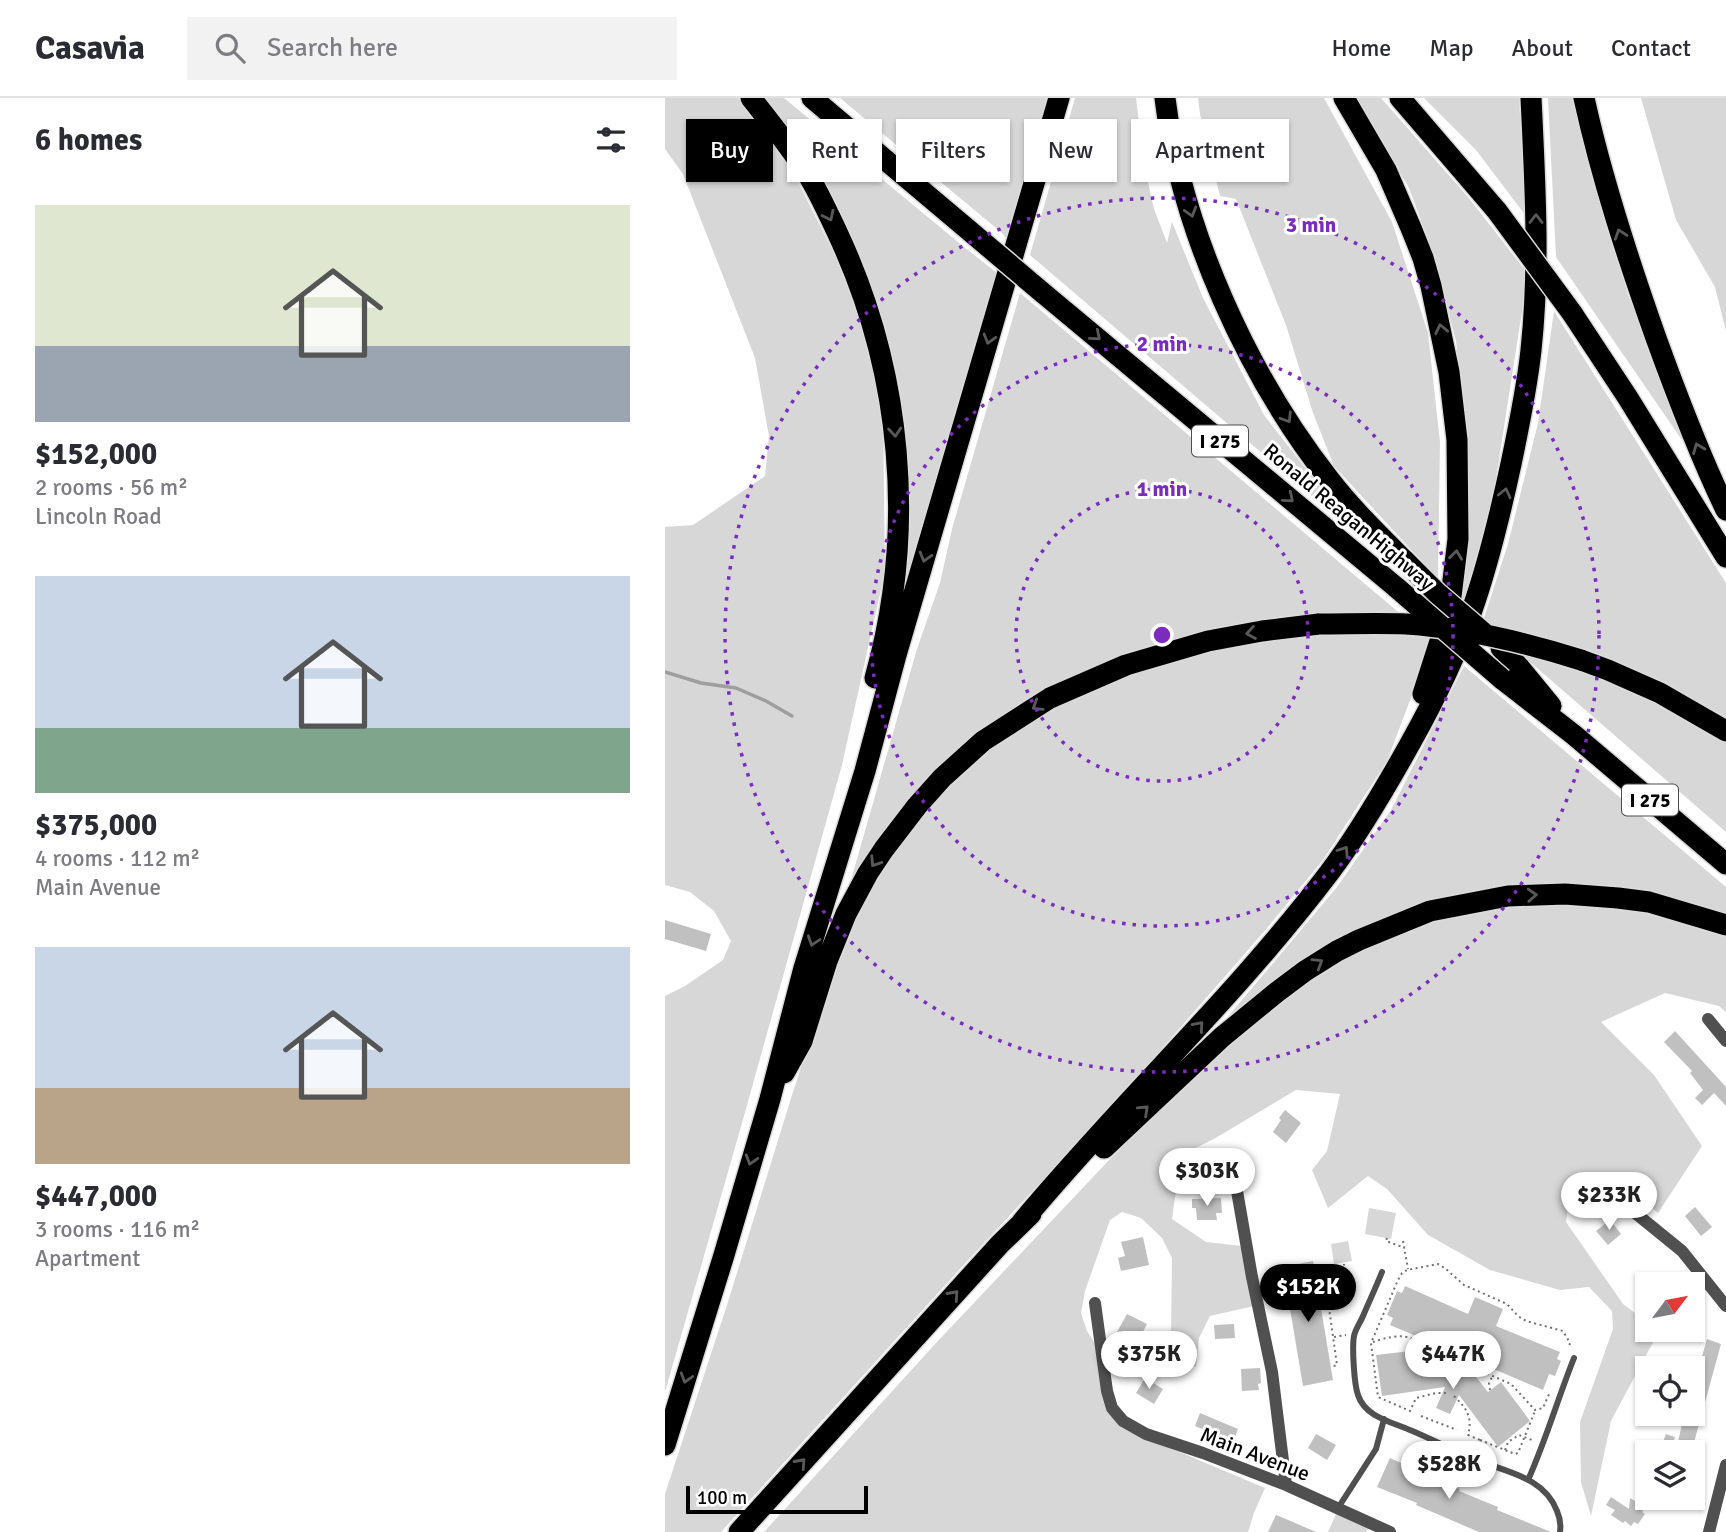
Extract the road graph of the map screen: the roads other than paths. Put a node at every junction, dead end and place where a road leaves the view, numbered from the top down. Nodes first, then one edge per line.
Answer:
1 (751, 98) edge
2 (812, 98) edge
3 (1059, 98) edge
4 (1165, 98) edge
5 (1344, 98) edge
6 (1400, 98) edge
7 (1531, 98) edge
8 (1584, 98) edge
9 (1726, 510) edge
10 (1726, 557) edge
11 (1726, 731) edge
12 (1574, 735) junction
13 (1400, 762) junction
14 (854, 806) junction
15 (1726, 864) edge
16 (1726, 925) edge
17 (1707, 1019) dead end
18 (1726, 1041) edge
19 (770, 1099) junction
20 (1237, 1191) dead end
21 (1618, 1199) dead end
22 (1022, 1222) junction
23 (1382, 1272) dead end
24 (1095, 1303) dead end
25 (1726, 1306) edge
26 (1571, 1355) road end
27 (1384, 1419) junction
28 (665, 1445) edge
29 (1726, 1465) edge
30 (1528, 1480) junction
31 (1286, 1485) junction
32 (1338, 1508) junction
33 (739, 1532) edge
34 (1390, 1532) edge
35 (1560, 1532) edge
36 (1709, 1532) edge

1 -> 14 highway
2 -> 12 highway, Ronald Reagan Highway / I 275, bridge
3 -> 14 highway
4 -> 12 highway, bridge
13 -> 5 highway
6 - 10 highway, bridge
13 -> 7 highway
9 -> 8 highway
11 -> 19 highway, bridge
12 - 15 highway, Ronald Reagan Highway / I 275
22 -> 13 highway
14 -> 19 highway
22 -> 16 highway
17 - 18 street
19 -> 28 highway
20 - 31 street
21 - 25 street
33 -> 22 highway
23 - 27 lane
24 - 31 street, Main Avenue
26 - 30 lane
27 - 30 lane
27 - 32 lane
29 - 36 street
30 - 35 lane
31 - 32 street, Main Avenue
32 - 34 street, Main Avenue

